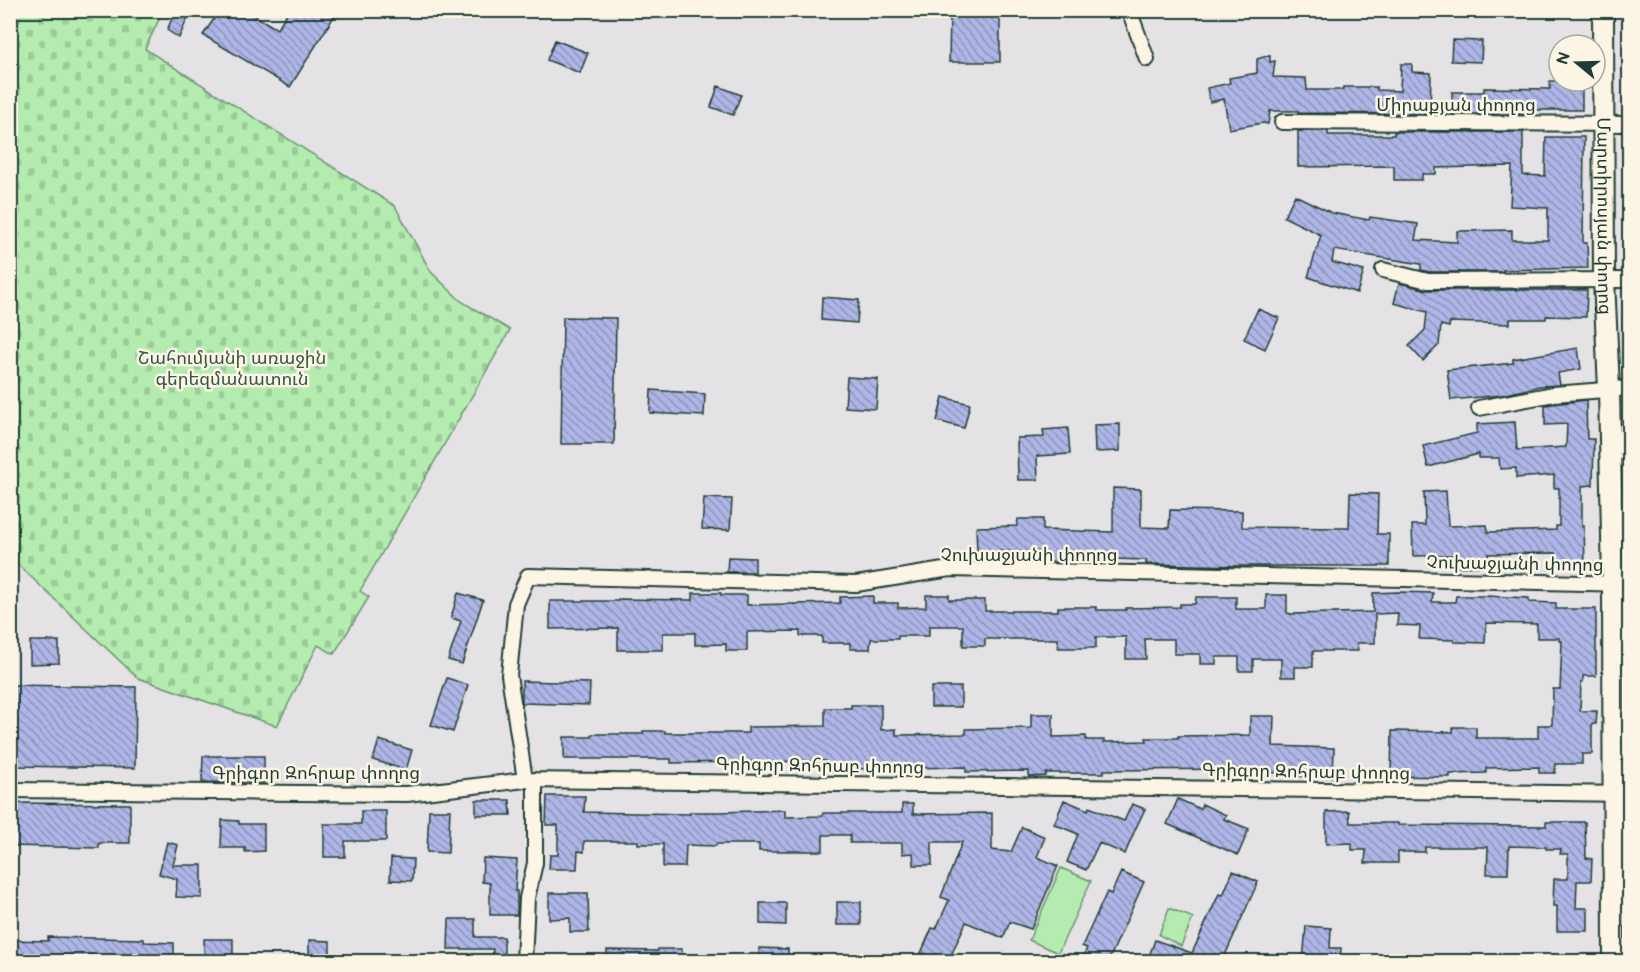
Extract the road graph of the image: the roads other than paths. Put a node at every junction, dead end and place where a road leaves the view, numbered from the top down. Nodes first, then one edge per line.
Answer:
1 (1129, 10) edge
2 (1604, 10) edge
3 (1146, 59) dead end
4 (1282, 122) dead end
5 (1603, 124) junction
6 (1629, 124) edge
7 (1383, 270) dead end
8 (1604, 280) junction
9 (1629, 280) edge
10 (1629, 388) edge
11 (1609, 389) junction
12 (1479, 408) dead end
13 (1621, 584) edge
14 (530, 780) junction
15 (10, 790) edge
16 (1622, 794) edge
17 (524, 962) edge
18 (1614, 962) edge

1 - 3 street
2 - 5 street, Մարտիրոսյան փողոց
4 - 5 street, Միրաքյան փողոց
5 - 6 street, Միրաքյան փողոց
5 - 8 street, Մարտիրոսյան փողոց
7 - 8 street
8 - 9 street
8 - 11 street, Մարտիրոսյան փողոց
10 - 11 street
11 - 12 street
11 - 13 street, Մարտիրոսյան փողոց
13 - 14 street, Չուխաջյանի փողոց
13 - 16 street, Մարտիրոսյան փողոց
14 - 15 street, Գրիգոր Զոհրաբ փողոց
14 - 16 street, Գրիգոր Զոհրաբ փողոց
14 - 17 street, Չուխաջյանի փողոց
16 - 18 street, Մարտիրոսյան փողոց

